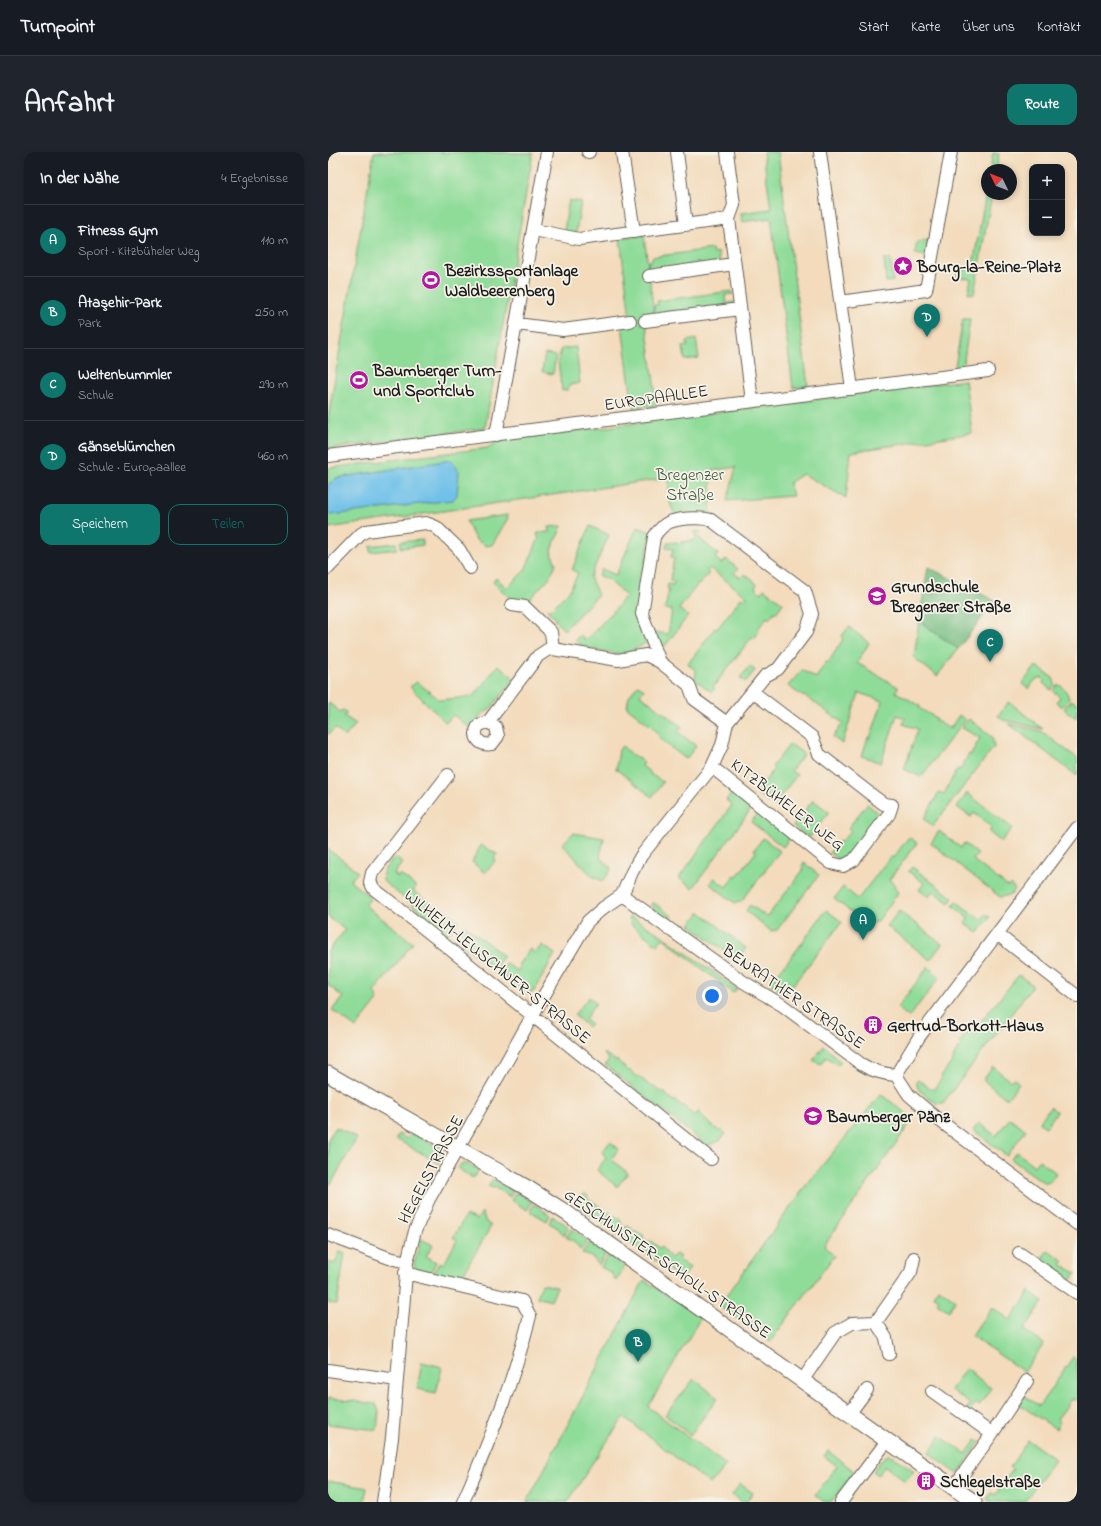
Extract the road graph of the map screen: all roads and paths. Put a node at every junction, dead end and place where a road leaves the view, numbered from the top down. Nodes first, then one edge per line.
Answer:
1 (547, 152) edge
2 (622, 152) edge
3 (677, 152) edge
4 (727, 152) edge
5 (820, 152) edge
6 (950, 152) edge
7 (729, 219) junction
8 (686, 225) junction
9 (534, 230) junction
10 (634, 232) junction
11 (734, 264) junction
12 (649, 276) dead end
13 (840, 302) junction
14 (740, 309) junction
15 (630, 321) dead end
16 (645, 321) dead end
17 (517, 324) junction
18 (988, 371) dead end
19 (852, 388) junction
20 (752, 401) junction
21 (496, 435) junction
22 (328, 456) edge
23 (328, 568) edge
24 (470, 568) dead end
25 (512, 605) dead end
26 (553, 649) junction
27 (660, 662) junction
28 (753, 692) junction
29 (488, 722) dead end
30 (727, 724) junction
31 (712, 767) junction
32 (448, 775) dead end
33 (1077, 828) edge
34 (622, 895) junction
35 (997, 934) junction
36 (1077, 996) edge
37 (533, 1015) junction
38 (328, 1074) edge
39 (896, 1075) junction
40 (458, 1148) junction
41 (711, 1159) dead end
42 (1077, 1224) edge
43 (328, 1235) edge
44 (1019, 1253) dead end
45 (914, 1258) dead end
46 (406, 1268) junction
47 (1077, 1293) edge
48 (876, 1322) junction
49 (889, 1354) dead end
50 (328, 1370) edge
51 (397, 1380) junction
52 (802, 1381) junction
53 (1027, 1381) dead end
54 (867, 1390) dead end
55 (932, 1391) dead end
56 (849, 1414) junction
57 (992, 1434) junction
58 (887, 1441) junction
59 (953, 1488) junction
60 (382, 1502) edge
61 (463, 1502) edge
62 (841, 1502) edge
63 (974, 1502) edge

1 - 9 street
2 - 10 street
3 - 8 street
4 - 7 street
5 - 13 street
6 - 13 street
7 - 8 street
7 - 11 street
8 - 10 street
9 - 10 street
9 - 17 street
11 - 12 street
11 - 14 street
13 - 19 street
14 - 16 street
14 - 20 street
15 - 17 street
17 - 21 street
18 - 19 street, EUROPAALLEE
19 - 20 street, EUROPAALLEE
20 - 21 street, EUROPAALLEE
21 - 22 street, EUROPAALLEE
23 - 24 street
25 - 26 street
26 - 27 street
26 - 29 street
27 - 28 street
27 - 30 street
28 - 30 street
28 - 31 street, KITZBÜHELER WEG
30 - 31 street
31 - 34 street
32 - 37 street, WILHELM-LEUSCHNER-STRASSE
33 - 35 street
34 - 37 street, HEGELSTRASSE
34 - 39 street, BENRATHER STRASSE
35 - 36 street
35 - 39 street
37 - 40 street, HEGELSTRASSE
37 - 41 street, WILHELM-LEUSCHNER-STRASSE
38 - 40 street, GESCHWISTER-SCHOLL-STRASSE
39 - 42 street
40 - 46 street, HEGELSTRASSE
40 - 52 street, GESCHWISTER-SCHOLL-STRASSE
43 - 46 street
44 - 47 street
45 - 48 street
46 - 51 street, HEGELSTRASSE
46 - 61 street
48 - 49 street
48 - 52 street
50 - 51 street
51 - 60 street, HEGELSTRASSE
52 - 56 street, GESCHWISTER-SCHOLL-STRASSE
53 - 57 street
54 - 56 street
55 - 57 street
56 - 58 street, GESCHWISTER-SCHOLL-STRASSE
57 - 59 street
58 - 59 street, GESCHWISTER-SCHOLL-STRASSE
58 - 62 street
59 - 63 street, GESCHWISTER-SCHOLL-STRASSE

